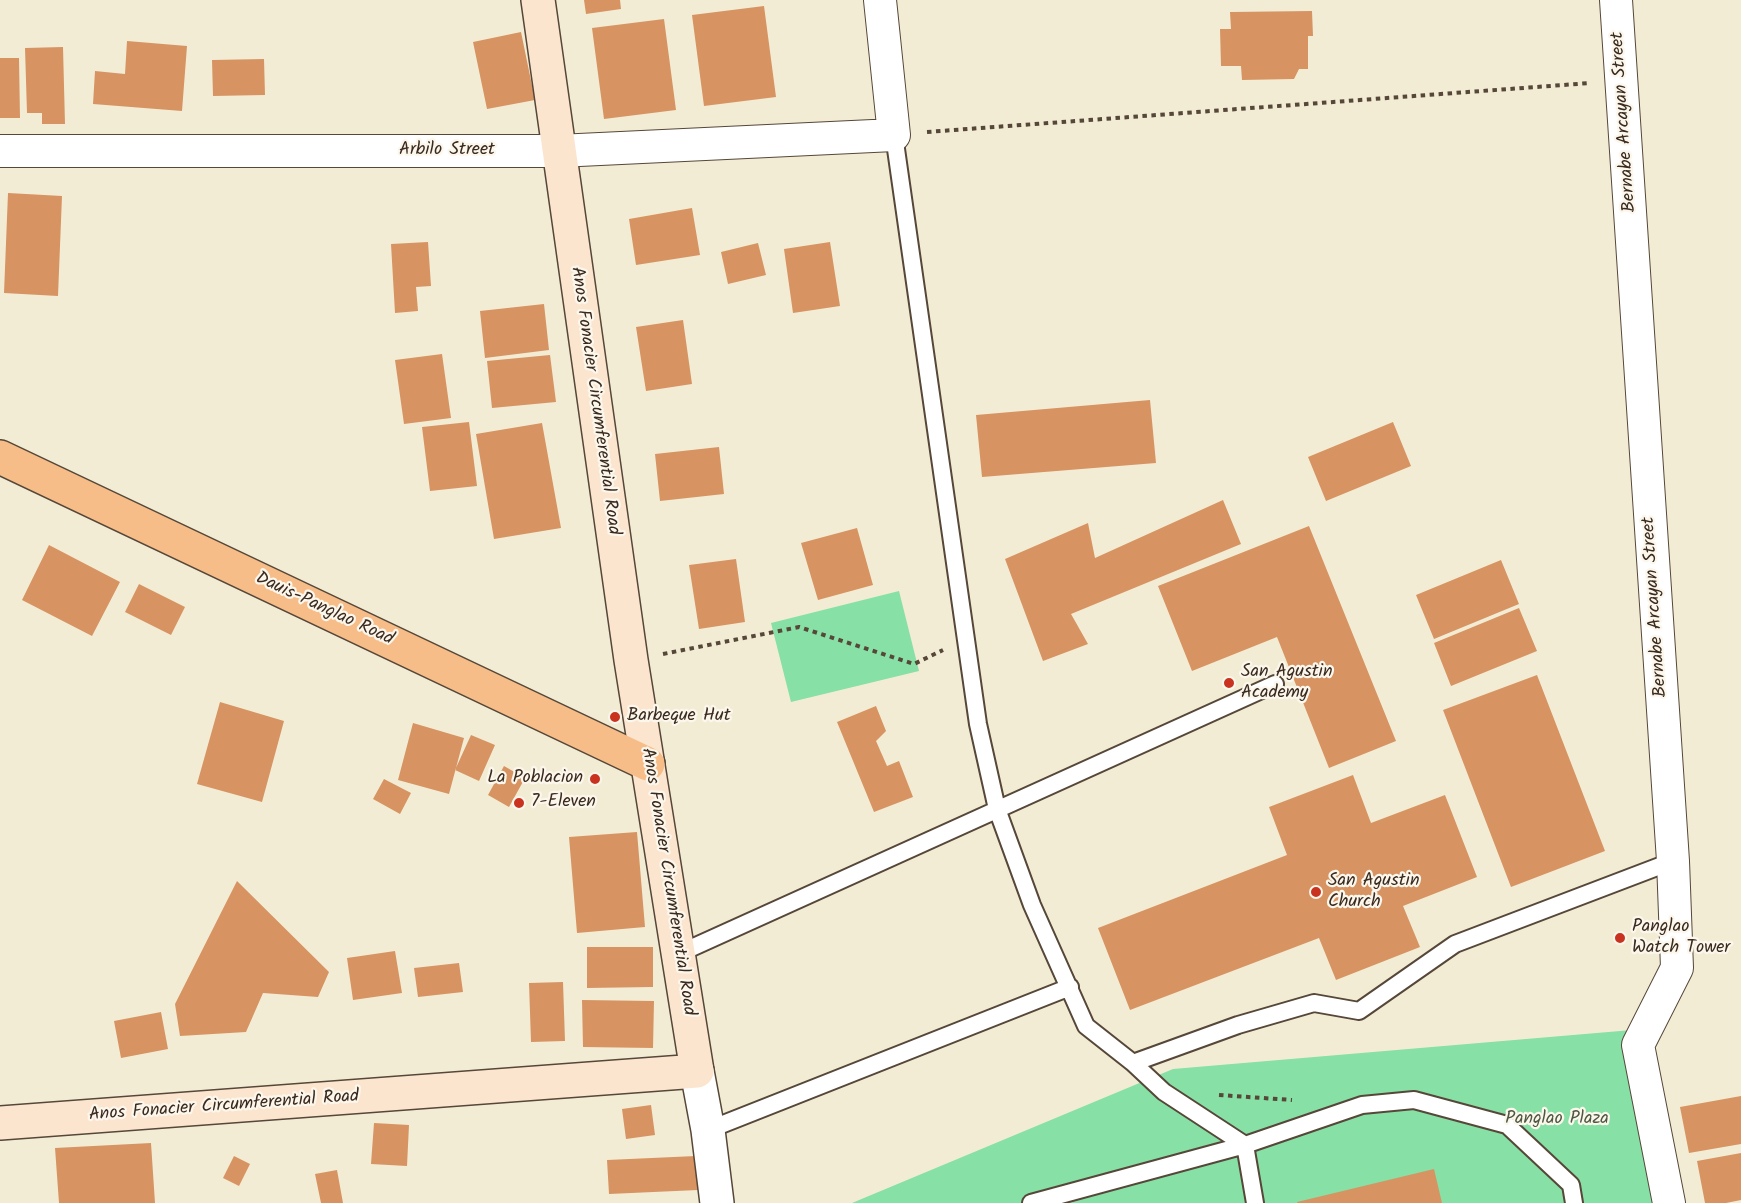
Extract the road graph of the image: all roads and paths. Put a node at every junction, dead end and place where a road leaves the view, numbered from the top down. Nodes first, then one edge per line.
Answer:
1 (538, 0) edge
2 (880, 0) edge
3 (1616, 0) edge
4 (1623, 81) junction
5 (894, 135) junction
6 (0, 151) edge
7 (558, 151) junction
8 (0, 457) edge
9 (966, 639) junction
10 (632, 660) junction
11 (1275, 684) dead end
12 (648, 764) junction
13 (997, 809) junction
14 (1673, 861) junction
15 (678, 954) junction
16 (1070, 987) junction
17 (1133, 1063) junction
18 (697, 1071) junction
19 (1164, 1092) junction
20 (1304, 1101) dead end
21 (0, 1124) edge
22 (708, 1130) junction
23 (1245, 1146) junction
24 (717, 1203) edge
25 (1031, 1203) edge
26 (1255, 1203) edge
27 (1574, 1203) edge
28 (1669, 1203) edge

1 - 7 main road, Anos Fonacier Circumferential Road
2 - 5 street
3 - 4 street, Bernabe Arcayan Street
4 - 5 path
4 - 14 street, Bernabe Arcayan Street
5 - 7 street, Arbilo Street
5 - 9 lane
6 - 7 street, Arbilo Street
7 - 10 main road, Anos Fonacier Circumferential Road
8 - 12 main road, Dauis-Panglao Road
9 - 10 path
9 - 13 lane
10 - 12 main road, Anos Fonacier Circumferential Road
11 - 13 lane
12 - 15 main road, Anos Fonacier Circumferential Road
13 - 15 lane
13 - 16 lane
14 - 17 lane
14 - 28 street, Bernabe Arcayan Street
15 - 18 main road, Anos Fonacier Circumferential Road
16 - 17 lane
16 - 22 lane
17 - 19 lane
18 - 21 main road, Anos Fonacier Circumferential Road
18 - 22 street
19 - 20 path
19 - 23 lane
22 - 24 street
23 - 25 lane
23 - 26 lane
23 - 27 lane

